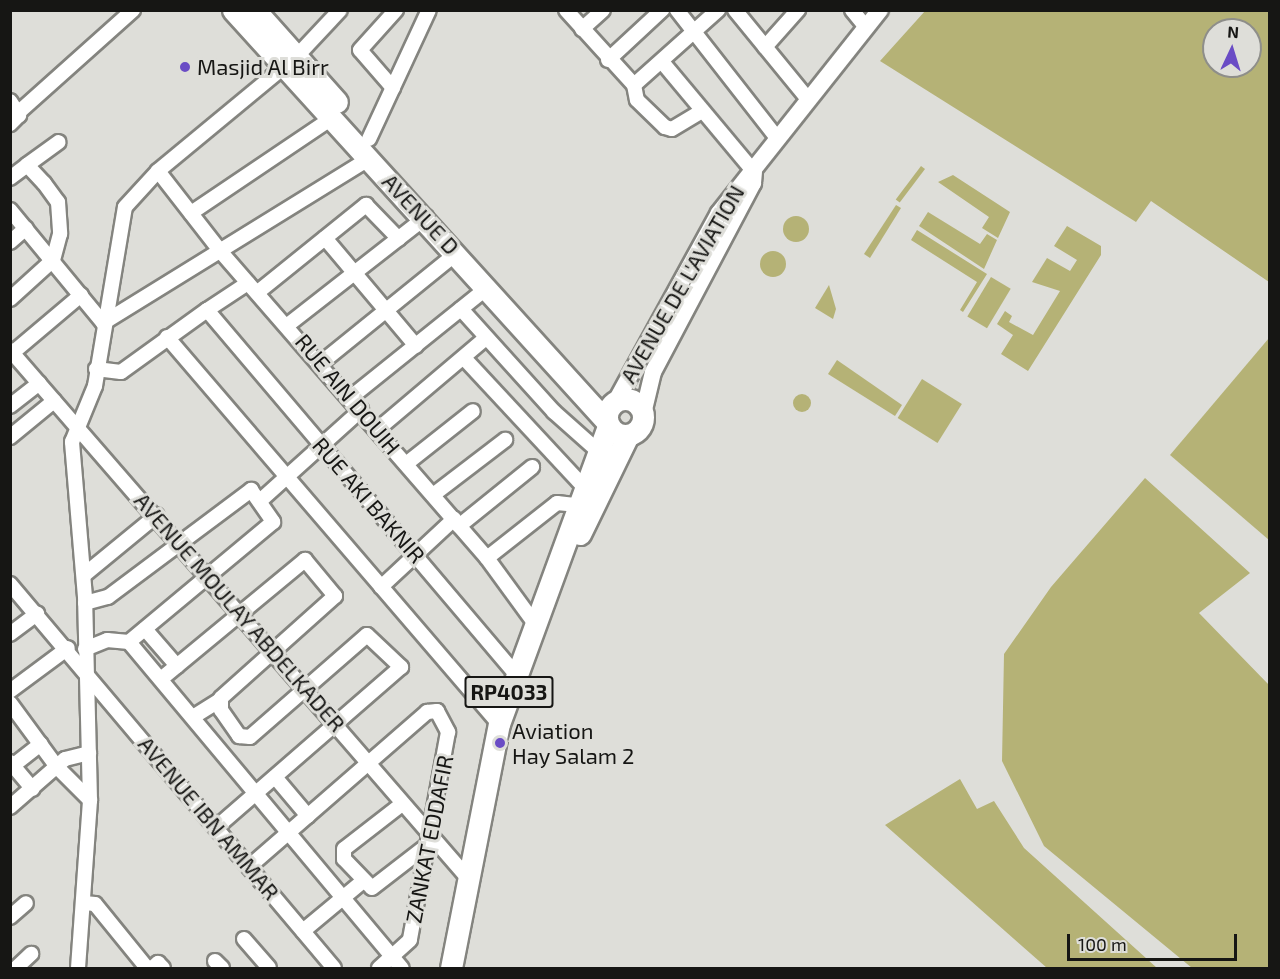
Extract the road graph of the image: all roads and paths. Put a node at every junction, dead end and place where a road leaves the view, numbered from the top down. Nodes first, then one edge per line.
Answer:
1 (133, 10) edge
2 (233, 10) edge
3 (255, 10) edge
4 (396, 10) edge
5 (566, 10) edge
6 (603, 10) edge
7 (662, 10) edge
8 (677, 10) edge
9 (718, 10) edge
10 (798, 10) edge
11 (852, 10) edge
12 (880, 10) edge
13 (335, 12) edge
14 (740, 12) edge
15 (425, 13) edge
16 (866, 27) junction
17 (582, 29) junction
18 (694, 33) junction
19 (765, 47) junction
20 (608, 60) junction
21 (291, 62) junction
22 (663, 63) junction
23 (634, 85) junction
24 (393, 88) junction
25 (807, 98) junction
26 (15, 106) edge
27 (702, 111) junction
28 (332, 118) junction
29 (10, 124) edge
30 (777, 138) junction
31 (59, 142) dead end
32 (369, 149) junction
33 (27, 165) junction
34 (158, 171) junction
35 (754, 172) junction
36 (10, 178) edge
37 (10, 210) edge
38 (191, 213) junction
39 (426, 217) junction
40 (26, 228) junction
41 (325, 238) junction
42 (399, 239) junction
43 (10, 242) edge
44 (221, 252) junction
45 (457, 253) junction
46 (53, 260) junction
47 (356, 274) junction
48 (253, 287) junction
49 (488, 287) junction
50 (81, 295) junction
51 (10, 299) edge
52 (460, 309) junction
53 (207, 310) junction
54 (386, 310) junction
55 (103, 323) junction
56 (289, 324) junction
57 (167, 337) junction
58 (486, 338) junction
59 (416, 346) junction
60 (12, 353) edge
61 (465, 358) junction
62 (321, 363) junction
63 (96, 369) junction
64 (39, 384) junction
65 (350, 398) junction
66 (54, 401) junction
67 (10, 406) edge
68 (361, 410) junction
69 (473, 411) dead end
70 (610, 413) junction
71 (643, 414) junction
72 (74, 425) junction
73 (377, 430) junction
74 (628, 435) junction
75 (10, 437) edge
76 (505, 440) dead end
77 (322, 446) junction
78 (598, 451) junction
79 (406, 464) junction
80 (532, 467) dead end
81 (290, 477) junction
82 (433, 495) junction
83 (579, 495) junction
84 (261, 500) junction
85 (157, 514) junction
86 (456, 523) junction
87 (181, 540) junction
88 (416, 554) junction
89 (487, 558) junction
90 (84, 575) junction
91 (211, 575) junction
92 (10, 584) edge
93 (381, 587) junction
94 (85, 603) junction
95 (243, 612) junction
96 (37, 614) junction
97 (533, 621) junction
98 (146, 629) junction
99 (10, 634) edge
100 (129, 642) junction
101 (68, 648) junction
102 (85, 649) junction
103 (274, 651) junction
104 (177, 666) junction
105 (85, 668) junction
106 (515, 673) junction
107 (161, 679) junction
108 (305, 687) junction
109 (10, 692) edge
110 (220, 700) junction
111 (10, 703) edge
112 (193, 717) junction
113 (337, 724) junction
114 (500, 724) junction
115 (41, 744) junction
116 (89, 753) junction
117 (368, 764) junction
118 (11, 765) edge
119 (57, 766) junction
120 (275, 777) junction
121 (33, 789) junction
122 (257, 793) junction
123 (90, 800) junction
124 (402, 804) junction
125 (10, 807) edge
126 (308, 816) junction
127 (217, 827) junction
128 (289, 833) junction
129 (430, 841) junction
130 (250, 867) junction
131 (467, 877) junction
132 (363, 881) junction
133 (343, 898) junction
134 (26, 903) dead end
135 (84, 903) junction
136 (10, 917) edge
137 (303, 931) junction
138 (244, 939) dead end
139 (31, 954) dead end
140 (394, 956) junction
141 (16, 969) edge
142 (78, 969) edge
143 (147, 969) edge
144 (152, 969) edge
145 (163, 969) edge
146 (269, 969) edge
147 (334, 969) edge
148 (379, 969) edge
149 (402, 969) edge
150 (451, 969) edge
151 (465, 969) edge

1 - 26 street
2 - 21 main road, AVENUE D
3 - 21 main road, AVENUE D
4 - 24 street
5 - 17 street
6 - 17 street
7 - 20 street
8 - 18 street
9 - 18 street
10 - 19 street
11 - 16 street
12 - 16 street, AVENUE DE L'AVIATION / RP4033
13 - 21 street
14 - 19 street
15 - 24 street
16 - 25 street, AVENUE DE L'AVIATION / RP4033
17 - 20 street
18 - 22 street
18 - 30 street
19 - 25 street
20 - 23 street
21 - 28 main road, AVENUE D
21 - 32 main road, AVENUE D
21 - 34 street
22 - 23 street
22 - 27 street
23 - 27 street
24 - 32 street
25 - 30 street, AVENUE DE L'AVIATION / RP4033
26 - 29 street
27 - 35 street
28 - 32 main road, AVENUE D
28 - 38 street
30 - 35 street, AVENUE DE L'AVIATION / RP4033
31 - 33 street
32 - 39 main road, AVENUE D
32 - 44 street
32 - 70 main road, AVENUE D
33 - 36 street
33 - 46 street
34 - 38 street, RUE AIN DOUIH
34 - 55 street
35 - 70 street, AVENUE DE L'AVIATION / RP4033
35 - 71 street, AVENUE DE L'AVIATION / RP4033
37 - 40 street
38 - 44 street, RUE AIN DOUIH
39 - 42 street
39 - 45 main road, AVENUE D
40 - 43 street
40 - 46 street
41 - 42 street
41 - 47 street
41 - 48 street
42 - 47 street
44 - 48 street, RUE AIN DOUIH
44 - 55 street
45 - 49 main road, AVENUE D
45 - 54 street
46 - 50 street
46 - 51 street
47 - 54 street
47 - 56 street
48 - 53 street
48 - 56 street, RUE AIN DOUIH
49 - 52 street
49 - 70 main road, AVENUE D
50 - 55 street
50 - 60 street
52 - 58 street
52 - 59 street
53 - 57 street
53 - 77 street, RUE AKI BAKNIR
54 - 59 street
54 - 62 street
55 - 63 street
56 - 62 street, RUE AIN DOUIH
57 - 63 street
57 - 81 street
58 - 61 street
58 - 78 street
59 - 65 street
60 - 64 street, AVENUE MOULAY ABDELKADER
61 - 73 street
61 - 83 street
62 - 65 street, RUE AIN DOUIH
63 - 72 street
64 - 66 street, AVENUE MOULAY ABDELKADER
64 - 67 street
65 - 68 street, RUE AIN DOUIH
66 - 72 street, AVENUE MOULAY ABDELKADER
66 - 75 street
68 - 73 street, RUE AIN DOUIH
68 - 77 street
69 - 79 street
70 - 71 main road
70 - 74 main road
70 - 78 main road, AVENUE DE L'AVIATION / RP4033
71 - 74 main road, RP4033
72 - 85 street, AVENUE MOULAY ABDELKADER
72 - 90 street
73 - 79 street, RUE AIN DOUIH
74 - 151 main road, RP4033
76 - 82 street
77 - 81 street
77 - 88 street, RUE AKI BAKNIR
78 - 83 main road, AVENUE DE L'AVIATION / RP4033
79 - 82 street, RUE AIN DOUIH
80 - 86 street
81 - 84 street
81 - 93 street
82 - 86 street, RUE AIN DOUIH
83 - 89 street
83 - 97 main road, AVENUE DE L'AVIATION / RP4033
84 - 87 street
84 - 91 street
85 - 87 street, AVENUE MOULAY ABDELKADER
85 - 90 street
86 - 88 street
86 - 89 street, RUE AIN DOUIH
87 - 91 street, AVENUE MOULAY ABDELKADER
87 - 94 street
88 - 93 street
88 - 106 street, RUE AKI BAKNIR
89 - 97 street, RUE AIN DOUIH
90 - 94 street
91 - 95 street, AVENUE MOULAY ABDELKADER
91 - 98 street
92 - 96 street, AVENUE IBN AMMAR
93 - 114 street
94 - 102 street
95 - 103 street, AVENUE MOULAY ABDELKADER
95 - 103 street
95 - 104 street
96 - 99 street
96 - 101 street, AVENUE IBN AMMAR
97 - 106 main road, AVENUE DE L'AVIATION / RP4033
98 - 100 street
98 - 104 street
100 - 102 street
100 - 107 street
101 - 105 street, AVENUE IBN AMMAR
101 - 109 street
102 - 105 street
103 - 108 street, AVENUE MOULAY ABDELKADER
103 - 110 street
104 - 107 street
105 - 116 street
105 - 127 street, AVENUE IBN AMMAR
106 - 114 main road, AVENUE DE L'AVIATION / RP4033
107 - 112 street
108 - 110 street
108 - 113 street, AVENUE MOULAY ABDELKADER
108 - 113 street
110 - 112 street
111 - 115 street
112 - 122 street
113 - 117 street, AVENUE MOULAY ABDELKADER
113 - 120 street
114 - 131 main road, AVENUE DE L'AVIATION / RP4033
115 - 118 street
115 - 119 street
116 - 119 street
116 - 123 street
117 - 124 street, AVENUE MOULAY ABDELKADER
117 - 126 street
117 - 129 street, ZANKAT EDDAFIR
118 - 121 street
119 - 121 street
119 - 123 street
120 - 122 street
120 - 126 street
121 - 125 street
122 - 127 street
122 - 128 street
123 - 135 street
124 - 129 street, AVENUE MOULAY ABDELKADER
124 - 132 street
126 - 128 street
127 - 130 street, AVENUE IBN AMMAR
128 - 130 street
128 - 133 street
129 - 131 street, AVENUE MOULAY ABDELKADER
129 - 132 street
129 - 140 street, ZANKAT EDDAFIR
130 - 137 street, AVENUE IBN AMMAR
131 - 150 main road, AVENUE DE L'AVIATION / RP4033
132 - 133 street
133 - 137 street
133 - 140 street
134 - 136 street
135 - 142 street
135 - 143 street
137 - 147 street, AVENUE IBN AMMAR
138 - 146 street
139 - 141 street
140 - 148 street, ZANKAT EDDAFIR
140 - 149 street
144 - 145 street

